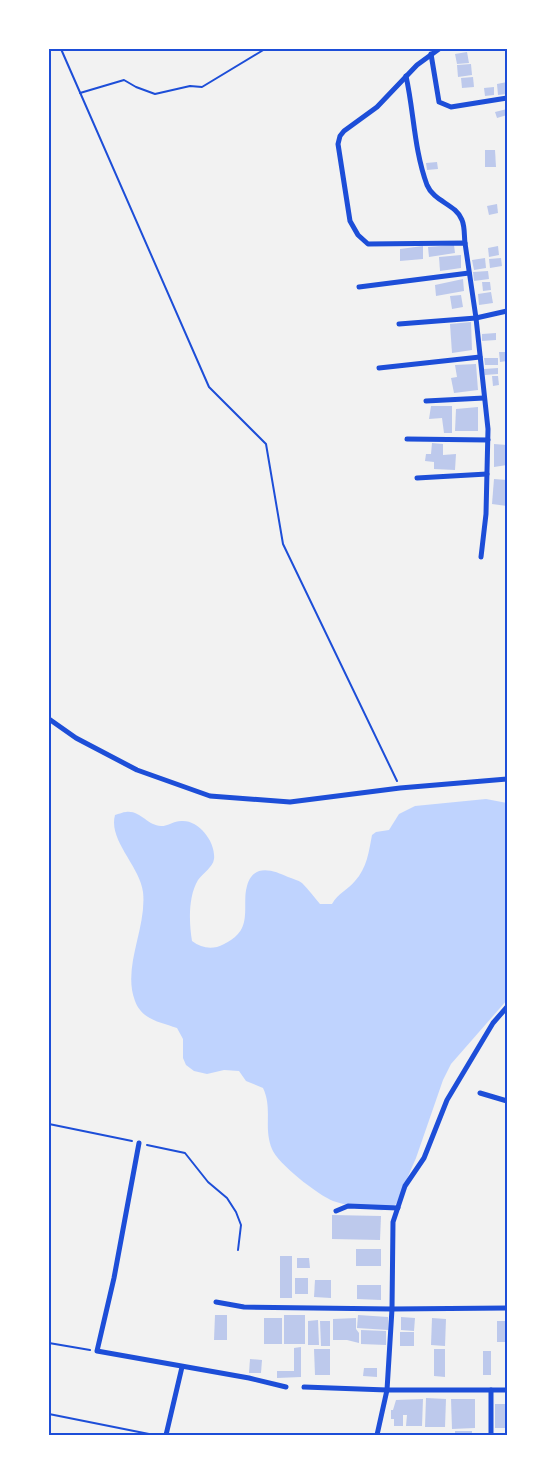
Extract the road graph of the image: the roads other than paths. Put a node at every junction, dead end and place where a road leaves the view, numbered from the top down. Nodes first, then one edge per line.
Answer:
1 (439, 49) edge
2 (430, 54) junction
3 (406, 76) junction
4 (507, 98) edge
5 (465, 243) junction
6 (468, 273) junction
7 (359, 287) dead end
8 (507, 311) edge
9 (476, 318) junction
10 (400, 324) dead end
11 (480, 357) junction
12 (379, 368) dead end
13 (484, 398) junction
14 (426, 402) dead end
15 (407, 439) dead end
16 (488, 440) junction
17 (488, 474) junction
18 (417, 478) dead end
19 (481, 557) dead end
20 (49, 720) edge
21 (507, 779) edge
22 (507, 1007) edge
23 (480, 1093) dead end
24 (507, 1101) edge
25 (139, 1143) road end
26 (398, 1208) junction
27 (336, 1211) dead end
28 (216, 1302) dead end
29 (507, 1308) edge
30 (392, 1309) junction
31 (182, 1367) junction
32 (286, 1387) dead end
33 (304, 1388) dead end
34 (387, 1390) junction
35 (491, 1390) junction
36 (507, 1390) edge
37 (166, 1435) edge
38 (377, 1435) edge
39 (490, 1435) edge

1 - 2 street
2 - 3 street
2 - 4 street
3 - 5 street
3 - 5 street
5 - 6 street
6 - 7 street
6 - 9 street
8 - 9 street
9 - 10 street
9 - 11 street
11 - 12 street
11 - 13 street
13 - 14 street
13 - 16 street
15 - 16 street
16 - 17 street
17 - 18 street
17 - 19 street
20 - 21 street
22 - 26 street
23 - 24 street
25 - 31 street
26 - 27 street
26 - 30 street
28 - 30 street
29 - 30 street
30 - 34 street
31 - 32 street
31 - 37 street
33 - 34 street
34 - 35 street
34 - 38 street
35 - 36 street
35 - 39 street

